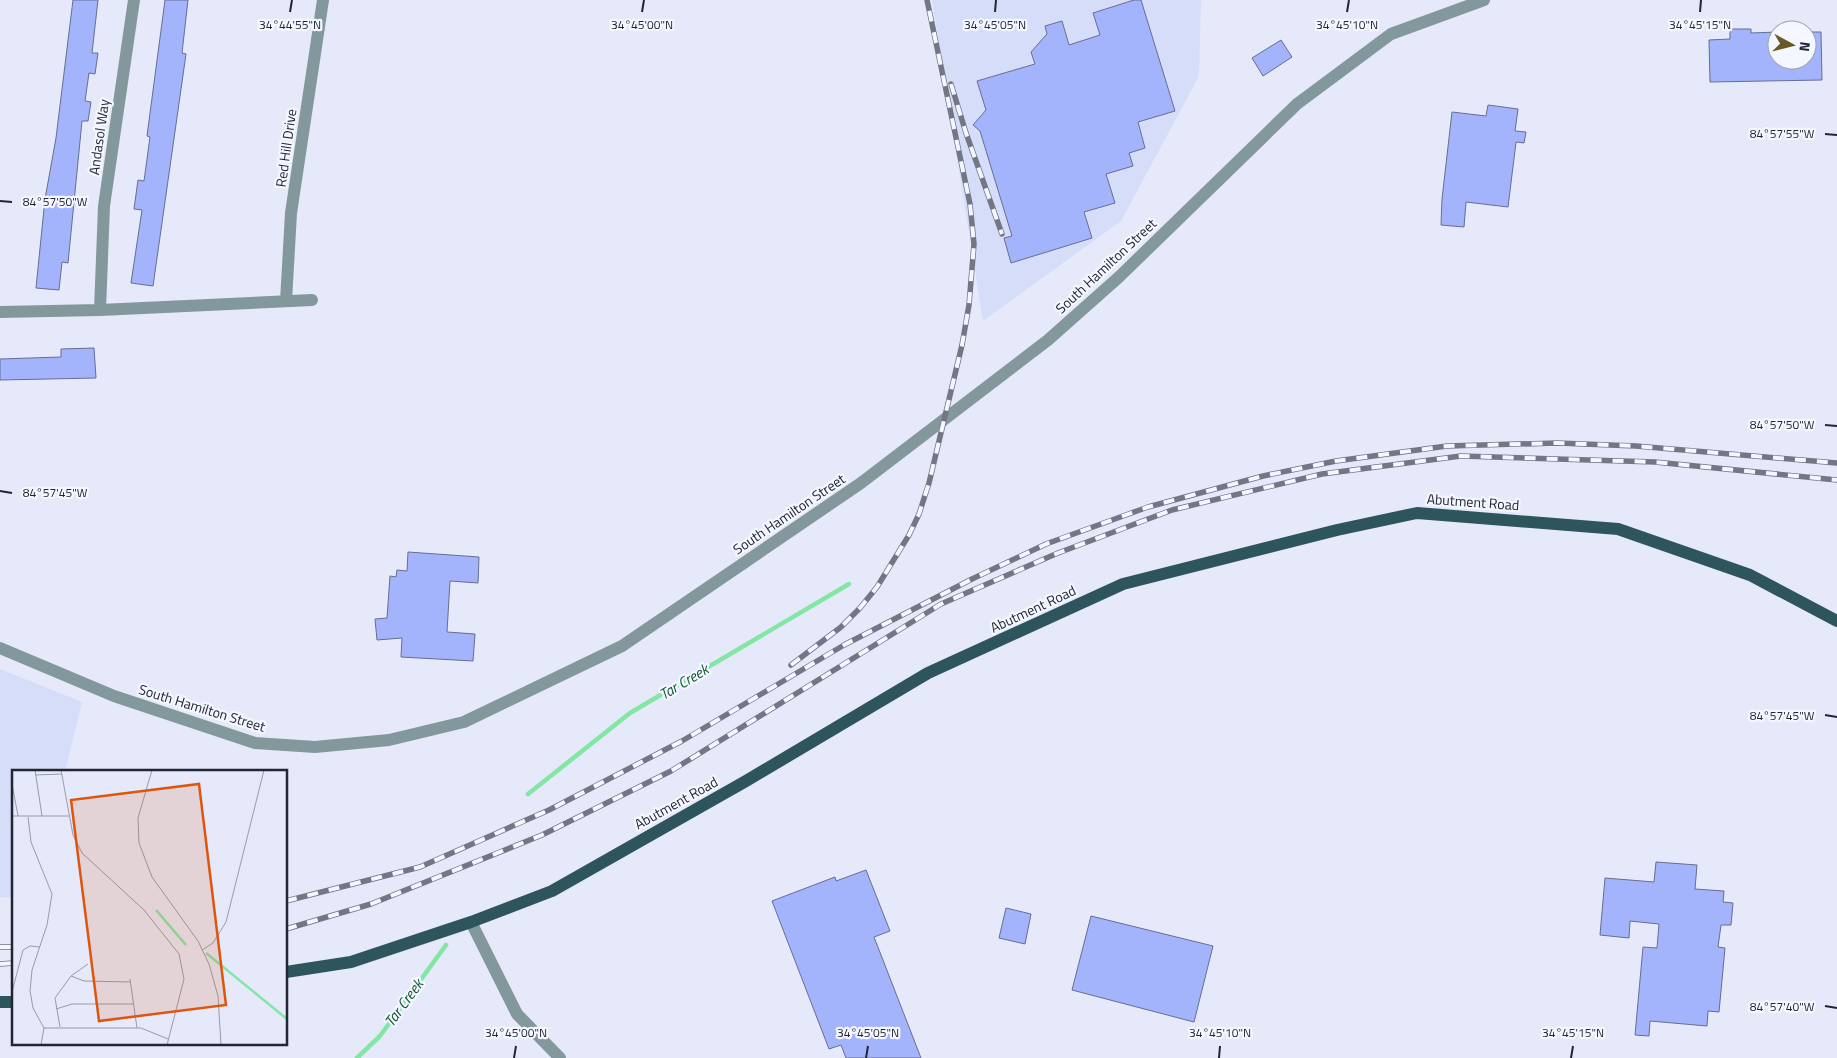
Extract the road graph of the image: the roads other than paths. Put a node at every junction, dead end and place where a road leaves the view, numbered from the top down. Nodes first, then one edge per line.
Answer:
1 (134, 0) edge
2 (323, 0) edge
3 (1484, 0) edge
4 (312, 300) dead end
5 (286, 301) junction
6 (100, 310) junction
7 (0, 312) edge
8 (1837, 621) edge
9 (0, 648) edge
10 (471, 922) junction
11 (288, 972) edge
12 (560, 1058) edge

1 - 6 street, Andasol Way
2 - 5 street, Red Hill Drive
3 - 9 street, South Hamilton Street
4 - 5 street
5 - 6 street
6 - 7 street
8 - 10 main road, Abutment Road
10 - 11 main road, Abutment Road
10 - 12 street

